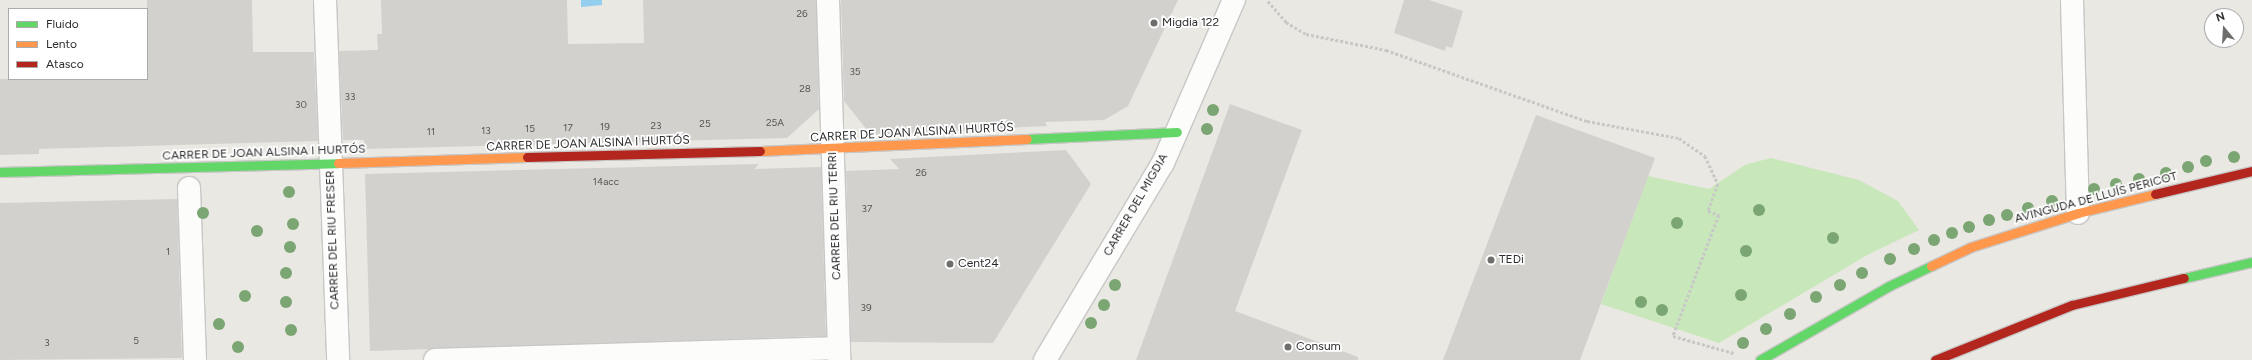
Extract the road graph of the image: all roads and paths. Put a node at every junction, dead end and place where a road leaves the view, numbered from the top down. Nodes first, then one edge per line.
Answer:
1 (325, 0) edge
2 (828, 0) edge
3 (1234, 0) edge
4 (2072, 0) edge
5 (1268, 1) dead end
6 (1177, 132) junction
7 (833, 149) junction
8 (330, 163) junction
9 (2252, 171) edge
10 (0, 172) edge
11 (189, 188) dead end
12 (2078, 213) junction
13 (2252, 262) edge
14 (839, 354) edge
15 (1739, 354) dead end
16 (194, 360) edge
17 (338, 360) edge
18 (435, 360) edge
19 (1045, 360) edge
20 (1760, 360) edge
21 (1935, 360) edge

1 - 8 street, CARRER DEL RIU FRESER
2 - 7 street, CARRER DEL RIU TERRI
3 - 6 street, CARRER DEL MIGDIA
4 - 12 street
5 - 15 path
6 - 7 street, CARRER DE JOAN ALSINA I HURTÓS
6 - 19 street, CARRER DEL MIGDIA
7 - 8 street, CARRER DE JOAN ALSINA I HURTÓS
7 - 14 street, CARRER DEL RIU TERRI
8 - 10 street, CARRER DE JOAN ALSINA I HURTÓS
8 - 17 street, CARRER DEL RIU FRESER
9 - 12 street, AVINGUDA DE LLUÍS PERICOT
11 - 16 street
12 - 20 street, AVINGUDA DE LLUÍS PERICOT
13 - 21 street
14 - 18 street

